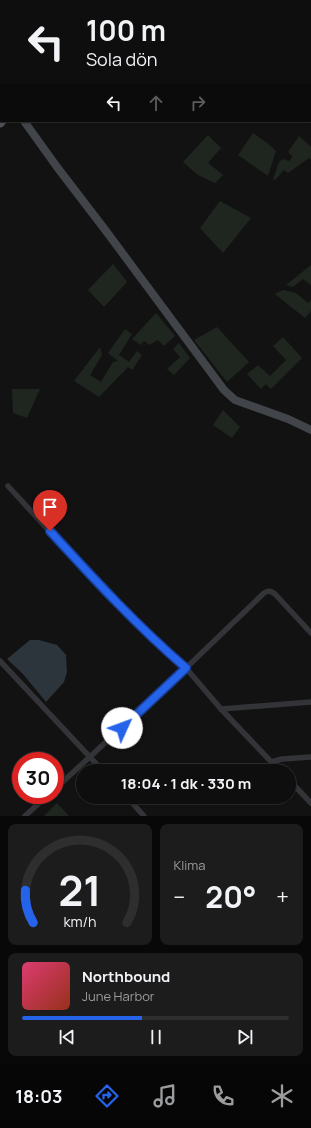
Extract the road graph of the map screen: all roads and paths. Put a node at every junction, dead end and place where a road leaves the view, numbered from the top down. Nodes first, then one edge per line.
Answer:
1 (25, 122) edge
2 (311, 430) edge
3 (8, 486) dead end
4 (311, 633) edge
5 (0, 661) edge
6 (186, 668) junction
7 (311, 702) edge
8 (221, 709) junction
9 (311, 757) edge
10 (90, 758) junction
11 (271, 762) joint
12 (96, 764) edge
13 (64, 781) edge
14 (296, 787) edge
15 (311, 803) edge
16 (38, 804) edge
17 (133, 804) edge
18 (25, 816) edge
19 (144, 816) edge

1 - 2 street
3 - 6 street
4 - 6 street
5 - 10 street
6 - 8 street
6 - 10 street
7 - 8 street
8 - 11 street
9 - 11 street
10 - 12 street
10 - 13 street
14 - 15 street
16 - 18 street
17 - 19 street

